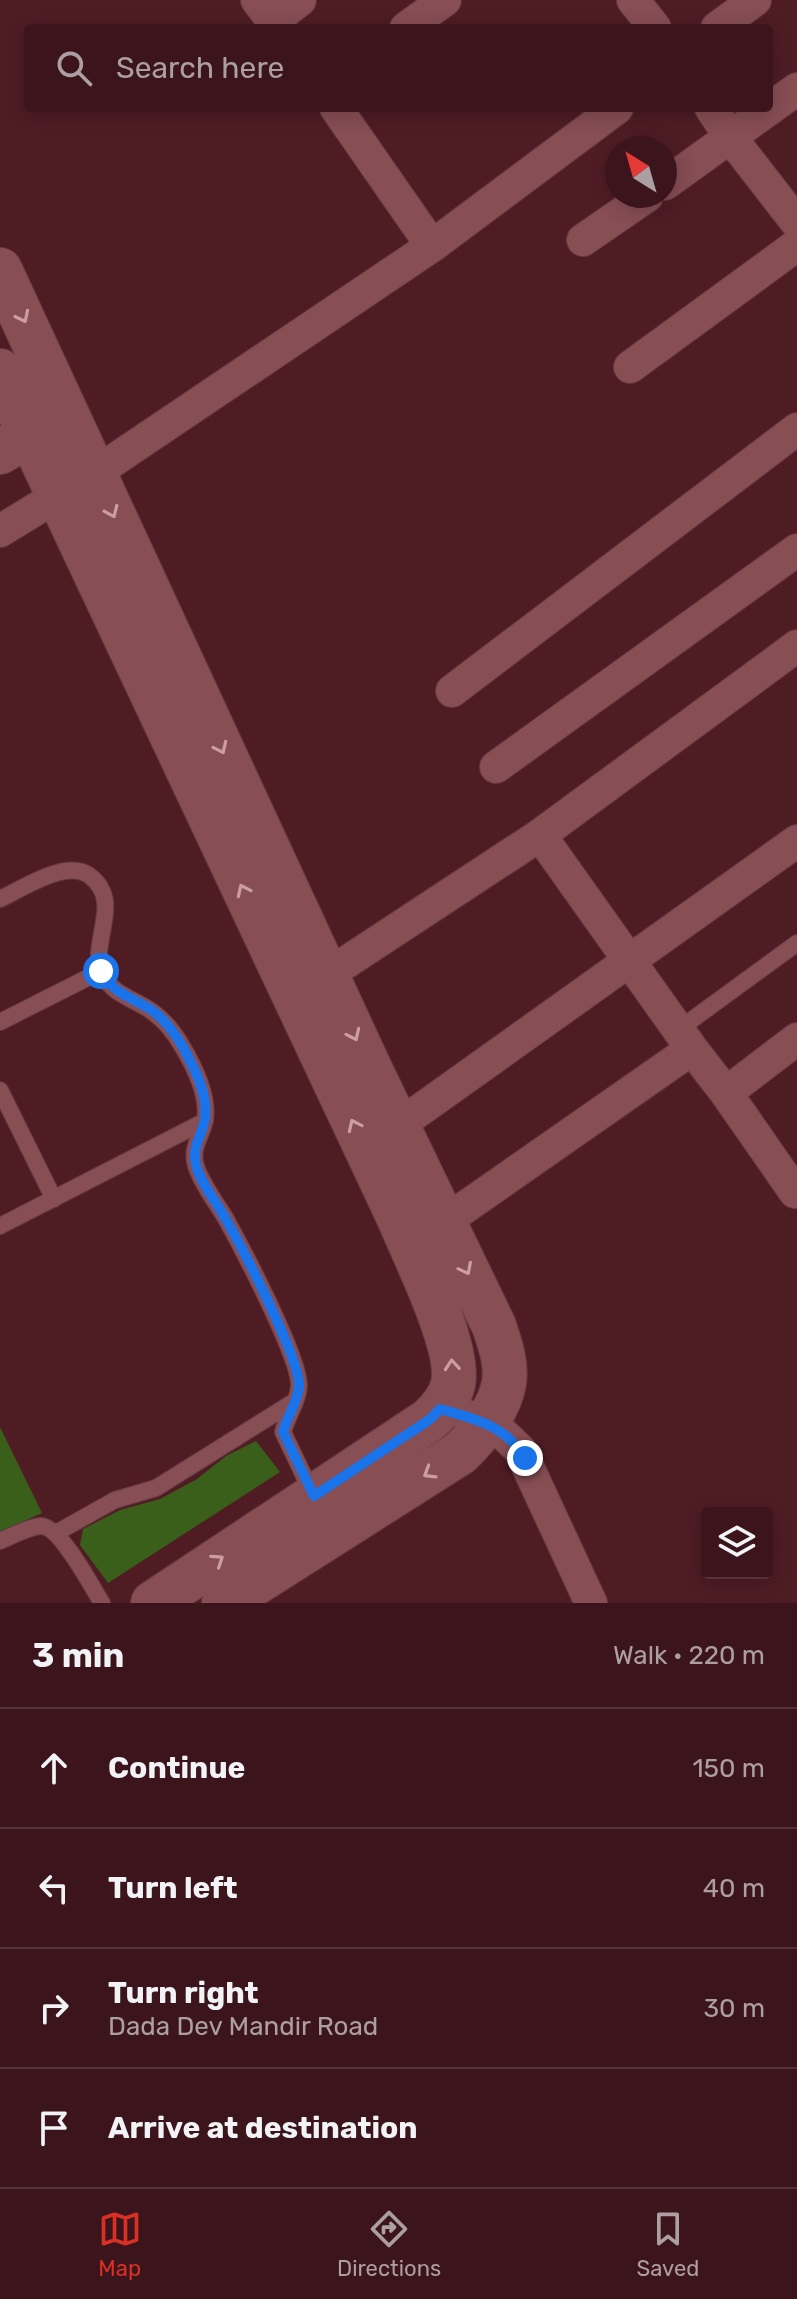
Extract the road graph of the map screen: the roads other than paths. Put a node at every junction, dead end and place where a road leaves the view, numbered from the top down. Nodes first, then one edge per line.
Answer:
1 (300, 0) edge
2 (445, 0) edge
3 (633, 0) edge
4 (755, 0) edge
5 (269, 16) edge
6 (412, 24) edge
7 (652, 24) edge
8 (722, 24) edge
9 (797, 89) edge
10 (773, 107) edge
11 (339, 112) edge
12 (612, 112) edge
13 (714, 112) edge
14 (766, 112) edge
15 (731, 138) junction
16 (677, 176) edge
17 (630, 208) edge
18 (797, 223) edge
19 (583, 240) dead end
20 (797, 245) edge
21 (432, 246) junction
22 (0, 270) edge
23 (45, 365) junction
24 (630, 367) dead end
25 (3, 385) edge
26 (797, 429) edge
27 (33, 433) edge
28 (95, 473) junction
29 (57, 495) junction
30 (0, 531) edge
31 (797, 550) edge
32 (797, 646) edge
33 (452, 691) dead end
34 (496, 767) dead end
35 (540, 835) junction
36 (797, 841) edge
37 (0, 899) edge
38 (797, 943) edge
39 (628, 962) junction
40 (101, 971) junction
41 (327, 975) junction
42 (0, 1022) edge
43 (797, 1039) edge
44 (685, 1040) junction
45 (0, 1090) edge
46 (726, 1093) junction
47 (205, 1121) junction
48 (399, 1125) junction
49 (797, 1190) edge
50 (54, 1199) junction
51 (444, 1222) junction
52 (0, 1226) edge
53 (296, 1400) junction
54 (440, 1409) junction
55 (486, 1422) junction
56 (314, 1496) junction
57 (56, 1533) junction
58 (0, 1541) edge
59 (102, 1603) edge
60 (153, 1603) edge
61 (224, 1603) edge
62 (591, 1603) edge

1 - 5 street
2 - 6 street
3 - 7 street
4 - 8 street
9 - 10 street
11 - 21 street
12 - 21 street
13 - 15 street
14 - 15 street
15 - 16 street
15 - 18 street
17 - 19 street
20 - 24 street
21 - 28 street
22 -> 23 main road
23 - 25 main road
23 - 27 main road
25 - 27 main road
26 - 33 street
27 - 28 main road
27 - 29 main road
28 - 29 street
28 -> 41 main road
29 - 30 street
54 -> 29 main road
31 - 34 street
32 - 35 street
35 - 39 street
35 - 41 street
36 - 39 street
37 - 40 lane
38 - 44 lane
39 - 44 street
39 - 48 street
40 - 42 lane
40 - 47 lane
41 -> 48 main road
43 - 46 street
44 - 46 street
44 - 51 street
45 - 50 lane
46 - 49 street
47 - 50 lane
47 - 53 lane
48 - 51 main road
50 - 52 lane
51 -> 55 main road
53 - 56 lane
53 - 57 lane
54 - 55 street
54 - 56 main road
55 -> 61 main road
55 - 62 street
60 -> 56 main road
57 - 58 lane
57 - 59 lane

